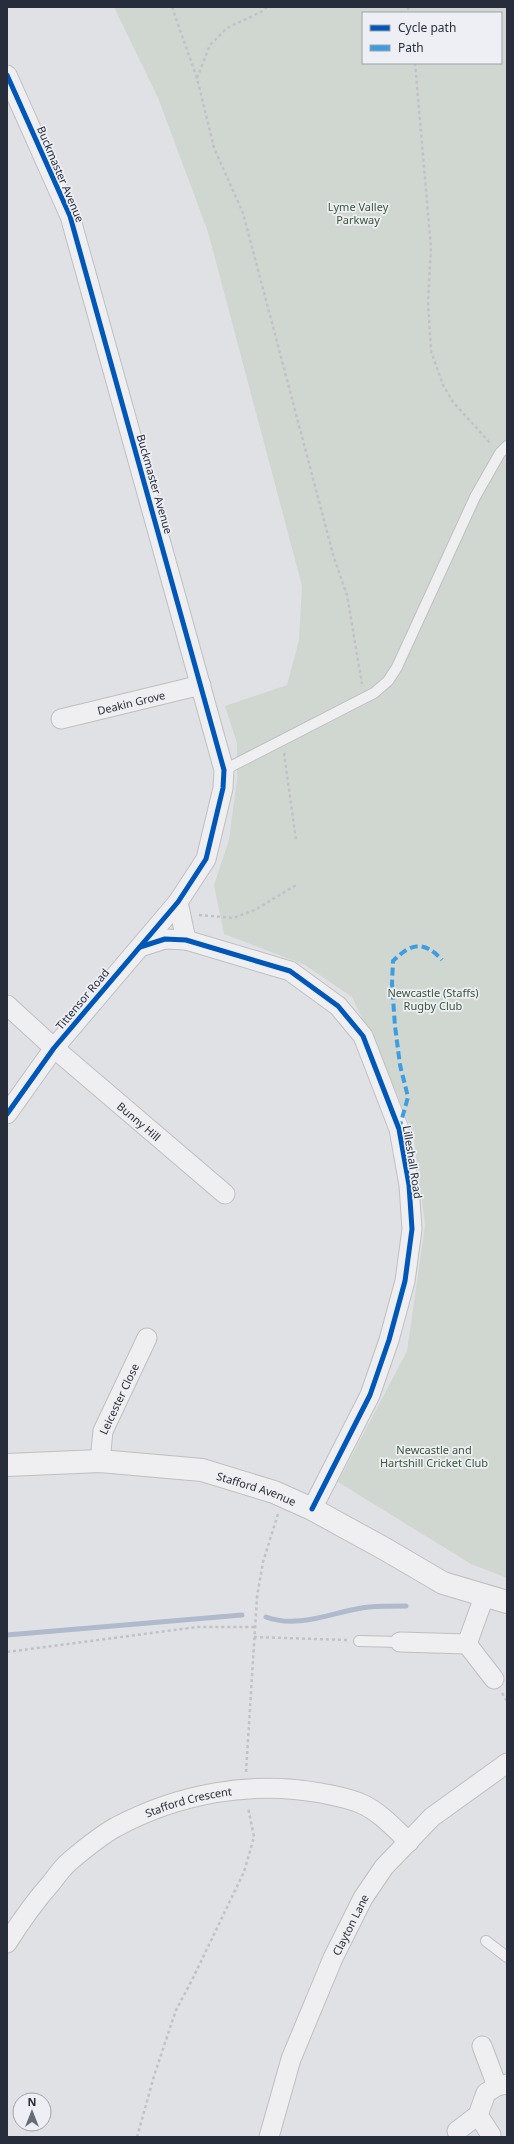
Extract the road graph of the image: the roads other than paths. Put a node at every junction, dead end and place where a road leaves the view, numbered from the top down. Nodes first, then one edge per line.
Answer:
1 (7, 75) edge
2 (504, 450) edge
3 (201, 685) junction
4 (61, 719) dead end
5 (224, 770) junction
6 (179, 908) junction
7 (186, 940) junction
8 (140, 947) junction
9 (7, 1005) edge
10 (54, 1048) junction
11 (7, 1114) edge
12 (225, 1194) dead end
13 (146, 1338) dead end
14 (100, 1461) junction
15 (7, 1465) edge
16 (312, 1509) junction
17 (484, 1597) junction
18 (507, 1602) edge
19 (359, 1641) road end
20 (400, 1642) joint
21 (467, 1644) junction
22 (494, 1678) dead end
23 (505, 1768) edge
24 (409, 1842) junction
25 (486, 1941) dead end
26 (7, 1943) edge
27 (507, 1957) edge
28 (482, 2046) dead end
29 (502, 2085) edge
30 (478, 2116) junction
31 (457, 2131) dead end
32 (491, 2135) dead end
33 (269, 2137) edge

1 - 3 street, Buckmaster Avenue
2 - 5 lane
3 - 4 street, Deakin Grove
3 - 5 street, Buckmaster Avenue
5 - 6 street, Buckmaster Avenue
6 - 7 street
6 - 8 street, Tittensor Road
7 - 8 street, Lilleshall Road
7 - 16 street, Lilleshall Road
8 - 10 street, Tittensor Road
9 - 10 street, Bunny Hill
10 - 11 street, Tittensor Road
10 - 12 street, Bunny Hill
13 - 14 street, Leicester Close
14 - 15 street, Stafford Avenue
14 - 16 street, Stafford Avenue
16 - 17 street, Stafford Avenue
17 - 18 street, Stafford Avenue
17 - 21 street
19 - 20 lane
20 - 21 street
21 - 22 street
23 - 24 street, Clayton Lane
24 - 26 street, Stafford Crescent
24 - 33 street, Clayton Lane
25 - 27 lane
28 - 29 street
29 - 30 street
30 - 31 street
30 - 32 street

